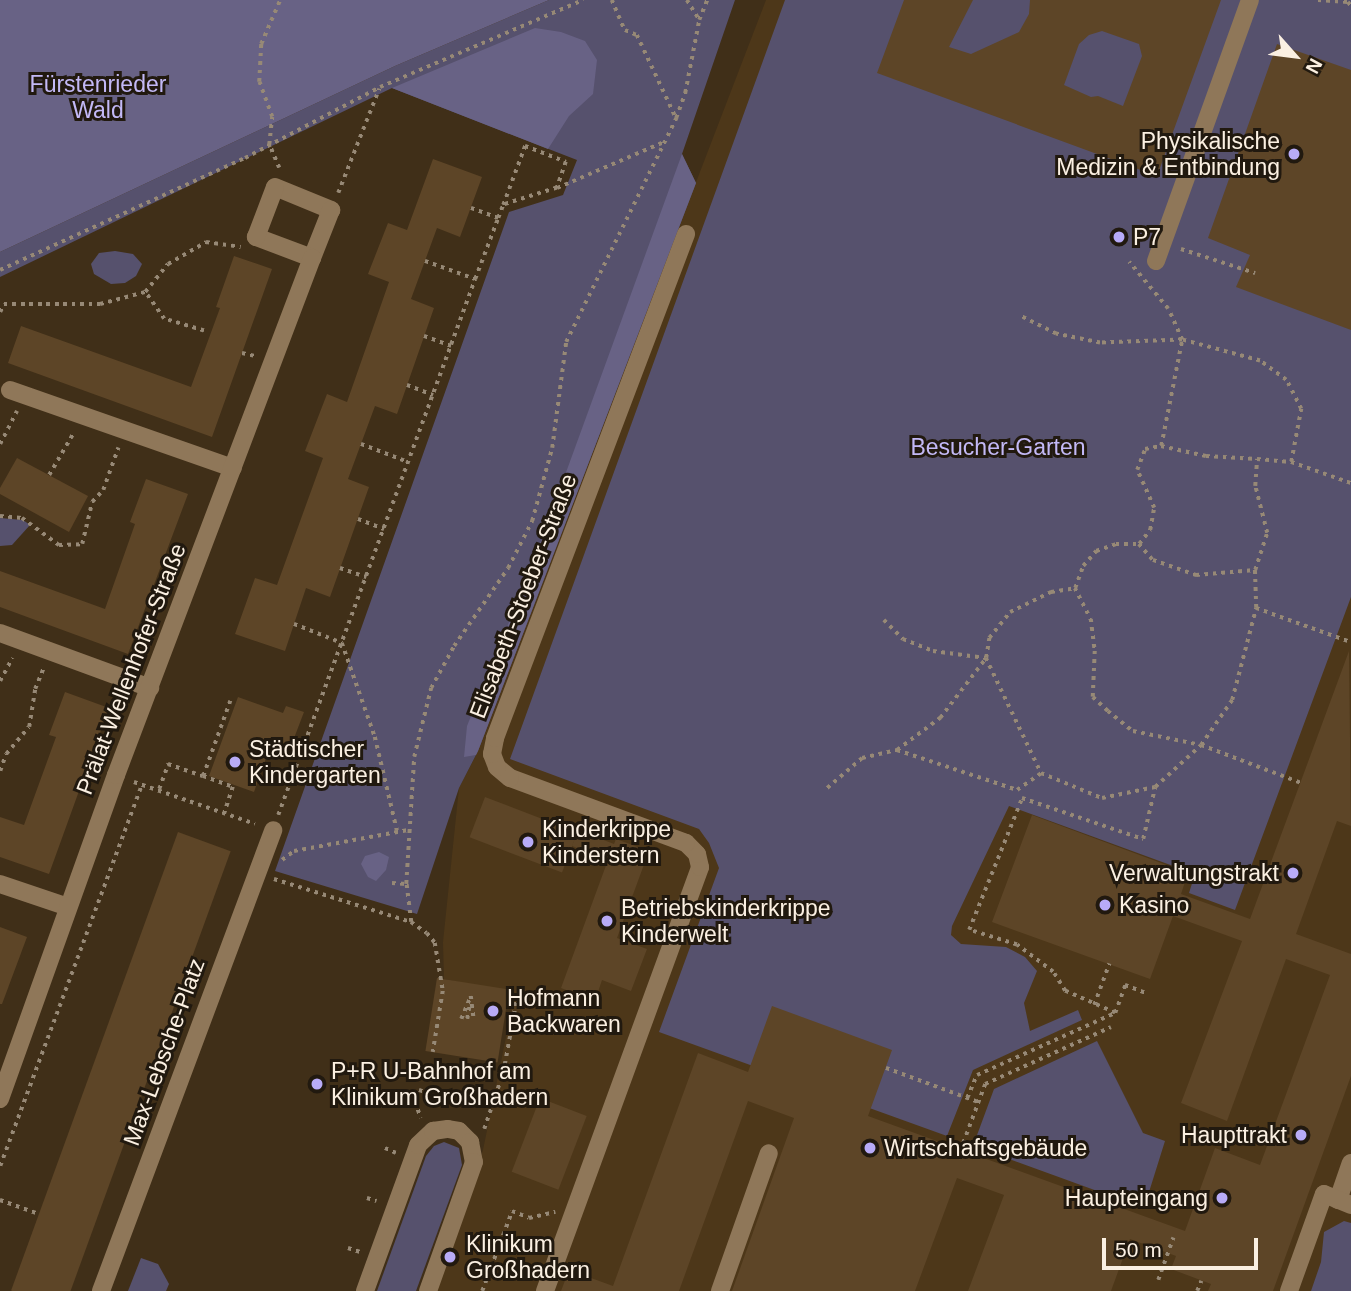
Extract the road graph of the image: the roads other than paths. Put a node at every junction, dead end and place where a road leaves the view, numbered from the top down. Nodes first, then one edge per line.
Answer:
1 (1250, 0) edge
2 (686, 234) dead end
3 (312, 258) junction
4 (1156, 261) dead end
5 (18, 393) road end
6 (233, 468) junction
7 (0, 633) edge
8 (150, 688) junction
9 (273, 830) road end
10 (0, 884) edge
11 (68, 907) junction
12 (0, 1099) edge
13 (769, 1153) dead end
14 (1351, 1163) edge
15 (1345, 1202) edge
16 (101, 1291) edge
17 (365, 1291) edge
18 (428, 1291) edge
19 (545, 1291) edge
20 (720, 1291) edge
21 (1289, 1291) edge

1 - 4 street
2 - 19 street, Elisabeth-Stoeber-Straße
3 - 3 street, Prälat-Wellenhofer-Straße
3 - 6 street, Prälat-Wellenhofer-Straße
5 - 6 street
6 - 8 street, Prälat-Wellenhofer-Straße
7 - 8 street
8 - 11 street, Prälat-Wellenhofer-Straße
9 - 16 street, Max-Lebsche-Platz
10 - 11 street
11 - 12 street, Prälat-Wellenhofer-Straße
13 - 20 street
14 - 15 street
15 - 21 street
17 - 18 street

